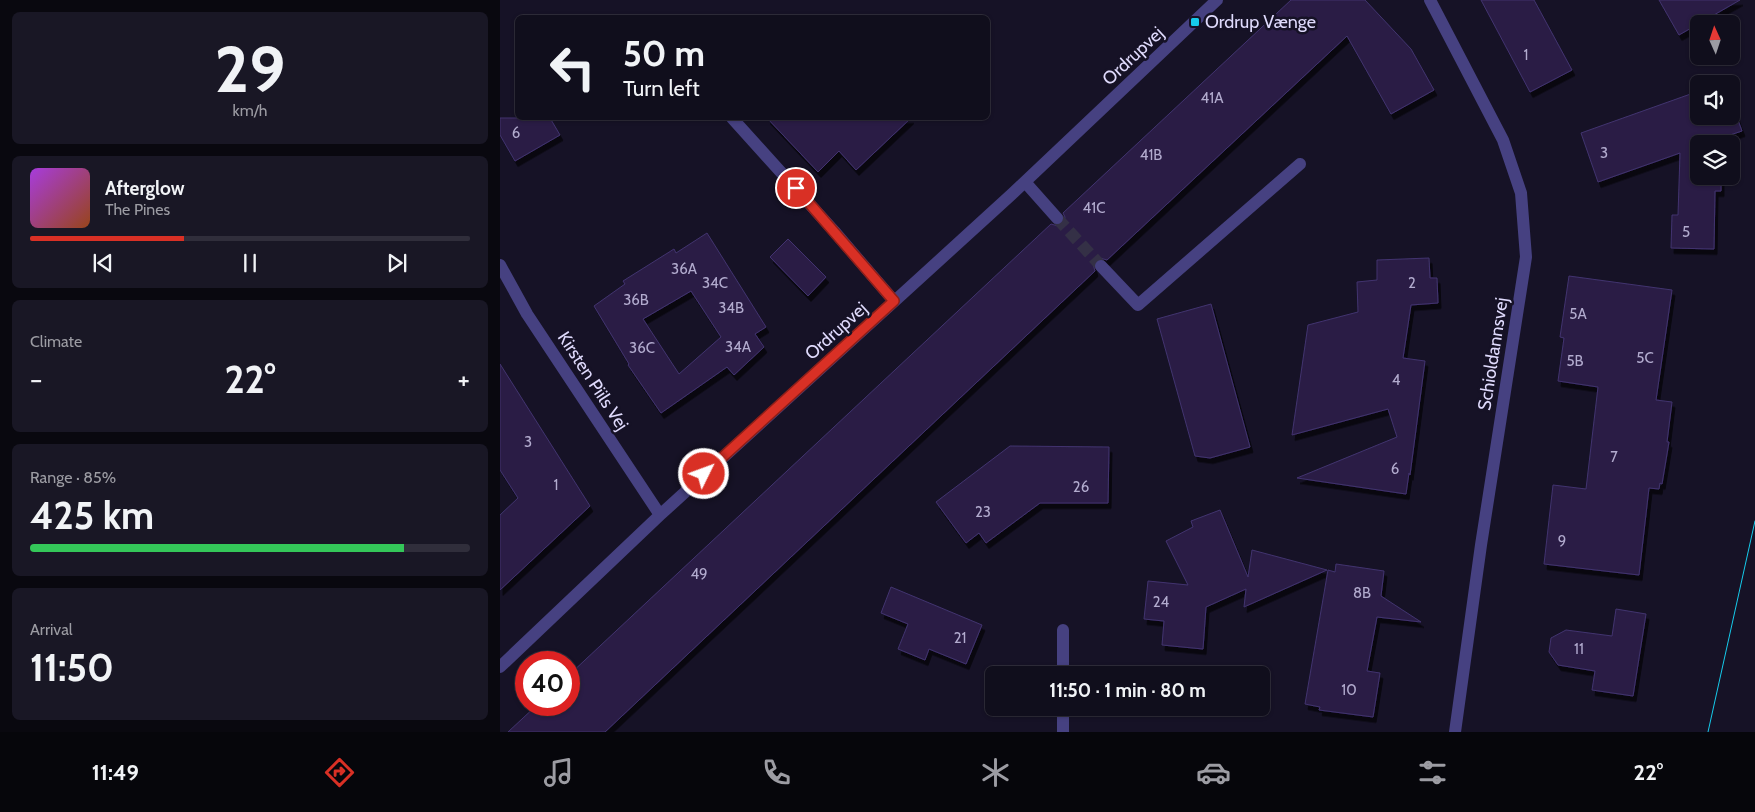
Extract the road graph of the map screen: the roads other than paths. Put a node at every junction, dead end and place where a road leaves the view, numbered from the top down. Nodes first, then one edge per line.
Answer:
1 (1217, 0) edge
2 (1430, 0) edge
3 (734, 120) edge
4 (1300, 164) dead end
5 (1024, 182) junction
6 (1057, 218) tunnel mouth
7 (500, 265) edge
8 (1101, 266) tunnel mouth
9 (894, 301) junction
10 (660, 514) junction
11 (1063, 630) dead end
12 (1063, 666) edge
13 (500, 667) edge
14 (1063, 716) edge
15 (1063, 732) edge
16 (1455, 732) edge

1 - 5 street, Ordrupvej
2 - 16 street, Schioldannsvej
3 - 9 street
4 - 8 street
5 - 6 street
5 - 9 street, Ordrupvej
7 - 10 street, Kirsten Piils Vej
9 - 10 street, Ordrupvej
10 - 13 street, Ordrupvej
11 - 12 street
14 - 15 street

